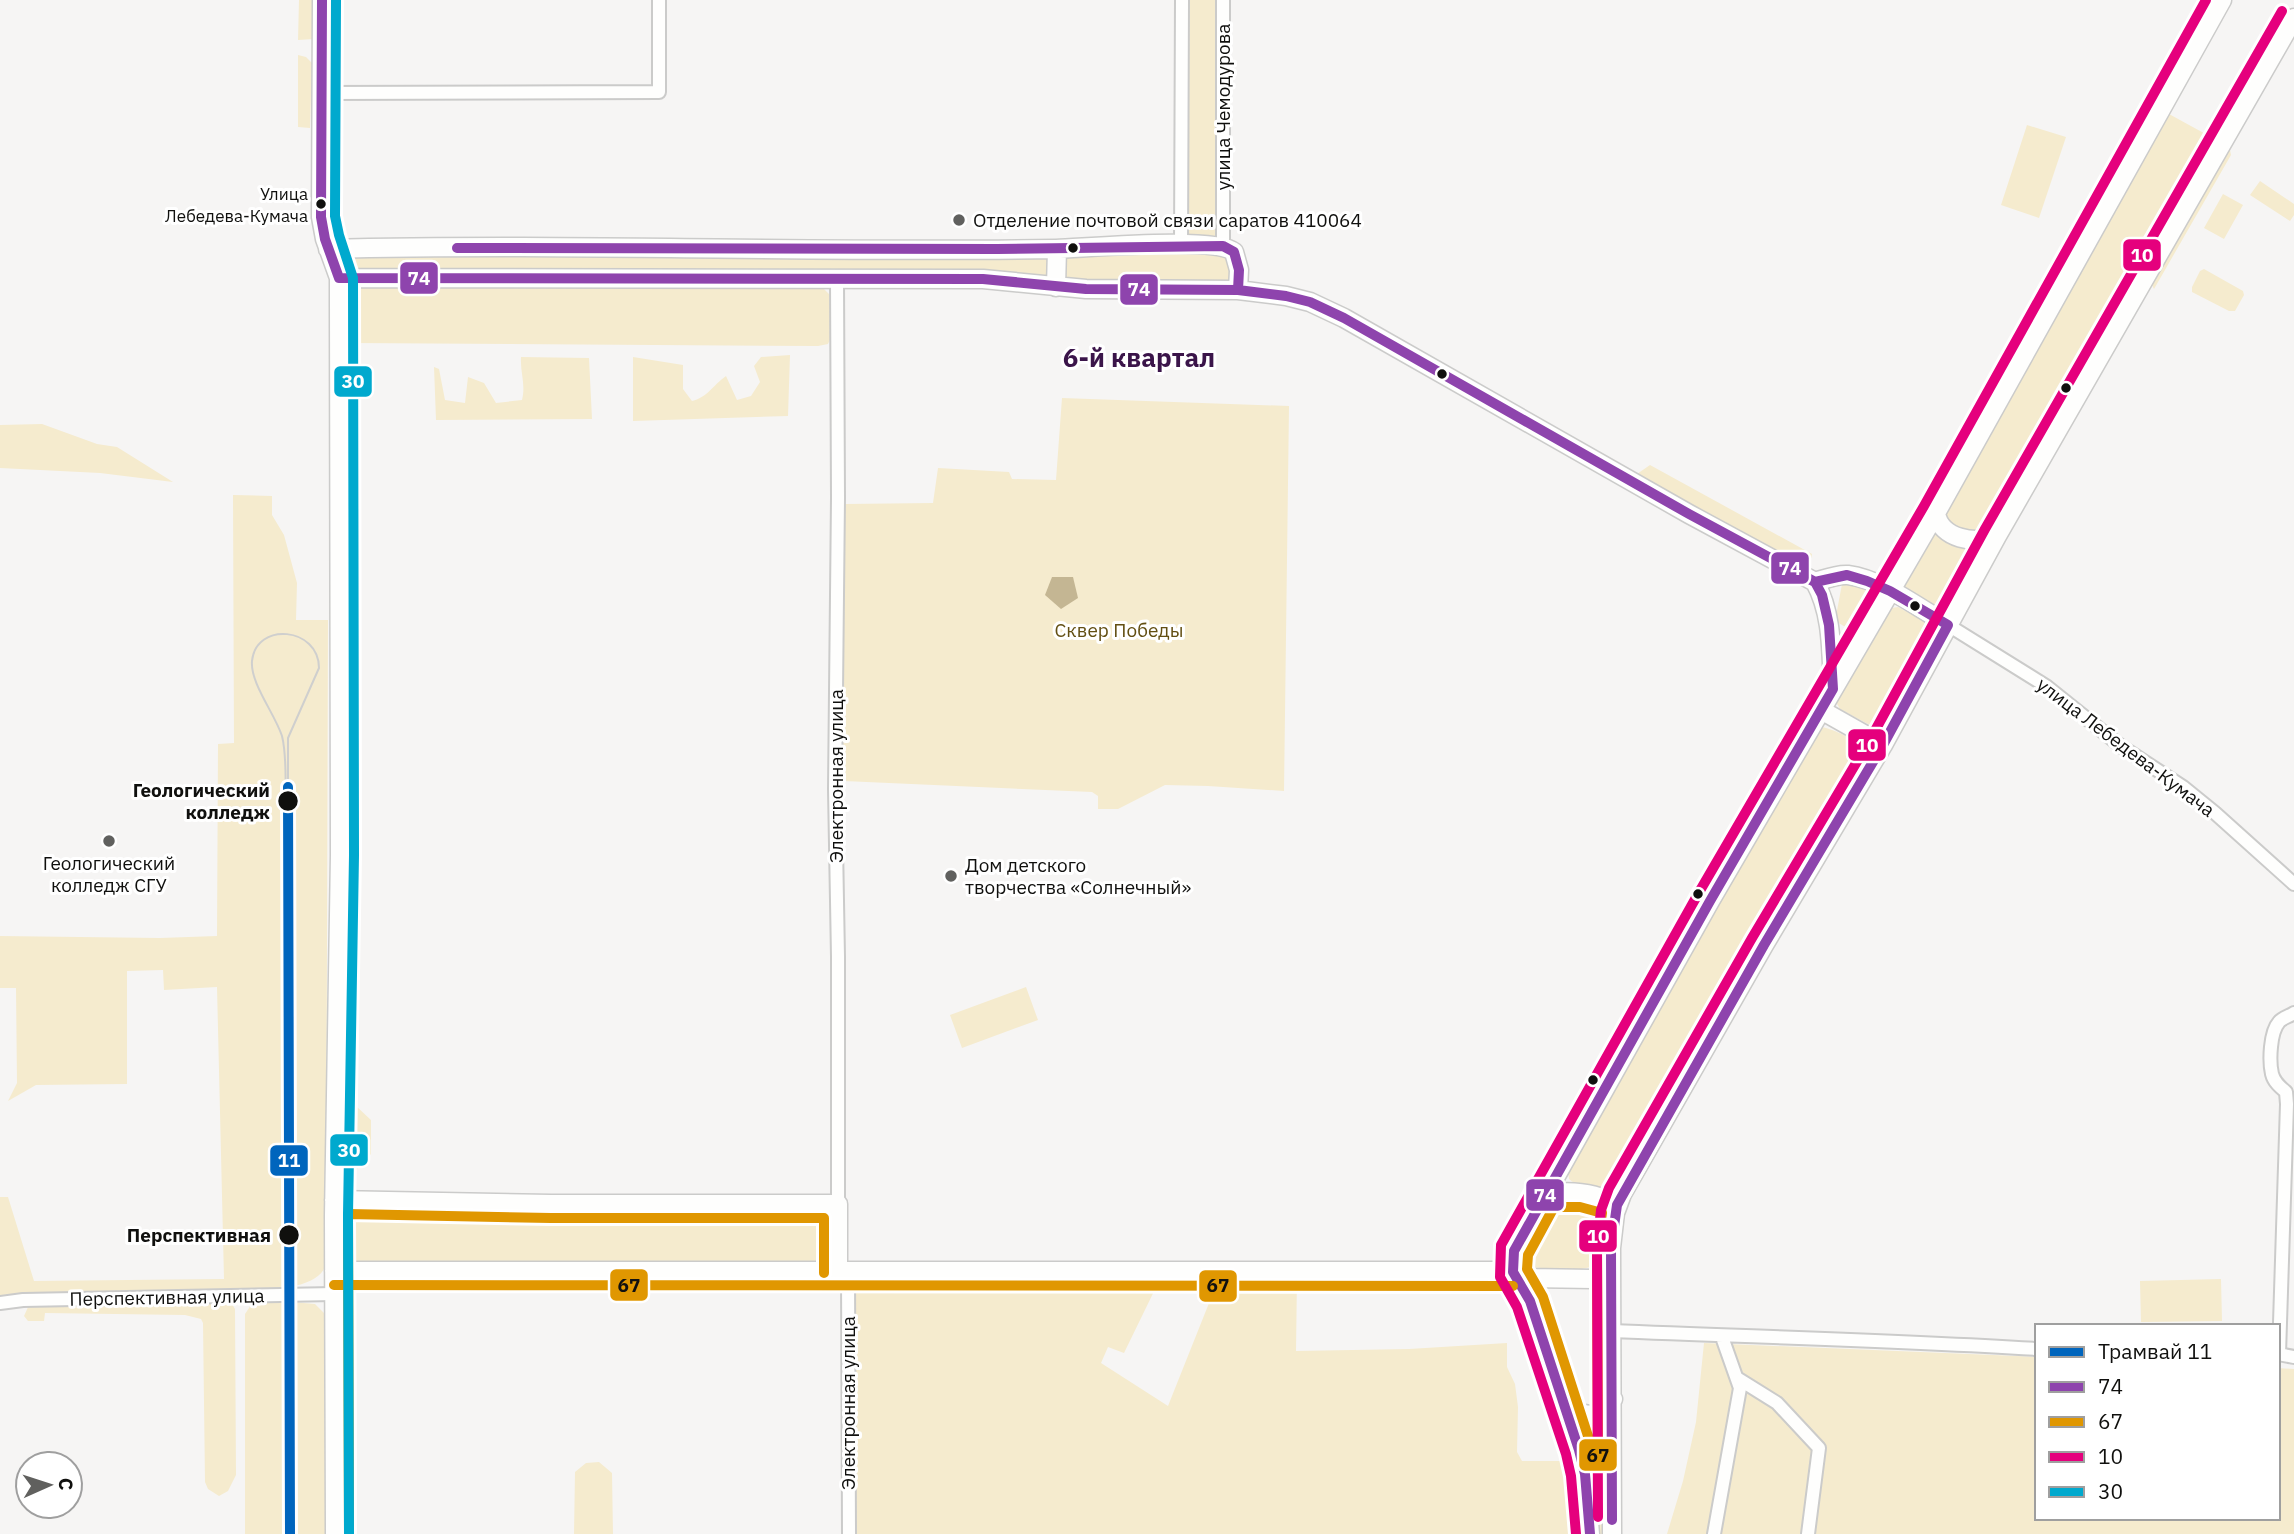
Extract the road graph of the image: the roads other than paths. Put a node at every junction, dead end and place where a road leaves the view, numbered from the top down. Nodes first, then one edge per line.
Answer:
1 (322, 0) edge
2 (659, 0) edge
3 (1182, 0) edge
4 (1223, 0) edge
5 (2222, 0) edge
6 (2294, 18) edge
7 (321, 93) junction
8 (1181, 245) junction
9 (1223, 246) junction
10 (328, 248) junction
11 (1057, 249) junction
12 (339, 278) junction
13 (837, 280) junction
14 (1056, 287) junction
15 (1238, 290) junction
16 (1936, 513) junction
17 (1997, 536) junction
18 (1815, 582) junction
19 (1890, 591) junction
20 (1948, 625) junction
21 (1833, 688) junction
22 (1821, 710) junction
23 (1883, 745) junction
24 (2294, 884) edge
25 (2294, 1013) edge
26 (1545, 1194) junction
27 (334, 1200) junction
28 (838, 1204) junction
29 (1617, 1205) junction
30 (334, 1271) junction
31 (1513, 1272) junction
32 (843, 1273) junction
33 (1611, 1273) junction
34 (334, 1294) junction
35 (0, 1303) edge
36 (2280, 1324) edge
37 (1612, 1331) junction
38 (1723, 1337) junction
39 (2035, 1349) edge
40 (1736, 1378) junction
41 (1613, 1399) junction
42 (1565, 1404) junction
43 (335, 1534) edge
44 (849, 1534) edge
45 (1590, 1534) edge
46 (1612, 1534) edge
47 (1714, 1534) edge
48 (1808, 1534) edge

1 - 7 main road
2 - 7 street
3 - 8 street
4 - 9 street, улица Чемодурова
5 - 16 main road
6 - 17 main road
7 - 10 main road
8 - 9 main road
8 - 11 main road
9 - 15 main road
10 - 11 main road
10 - 12 main road
11 - 14 main road
12 - 13 main road
12 - 27 main road
13 - 14 main road
13 - 28 street, Электронная улица
14 - 15 main road
15 - 18 main road
16 - 17 main road
16 - 19 main road
17 - 20 main road
18 - 19 main road
18 - 21 main road
19 - 20 main road
19 - 21 main road
20 - 23 main road
20 - 24 street, улица Лебедева-Кумача
21 - 22 main road
22 - 23 main road
22 - 26 main road
23 - 29 main road
25 - 36 street
26 - 29 main road
26 - 31 main road
27 - 28 main road
27 - 30 main road
28 - 32 main road, Электронная улица
29 - 33 main road
30 - 32 main road
30 - 34 main road
31 - 32 main road
31 - 33 main road
31 - 42 main road
32 - 44 street, Электронная улица
33 - 37 main road
34 - 35 street, Перспективная улица
34 - 43 main road
37 - 38 street
37 - 41 main road
38 - 39 street
38 - 40 street
40 - 47 street
40 - 48 street
41 - 42 main road
41 - 46 main road
42 - 45 main road

